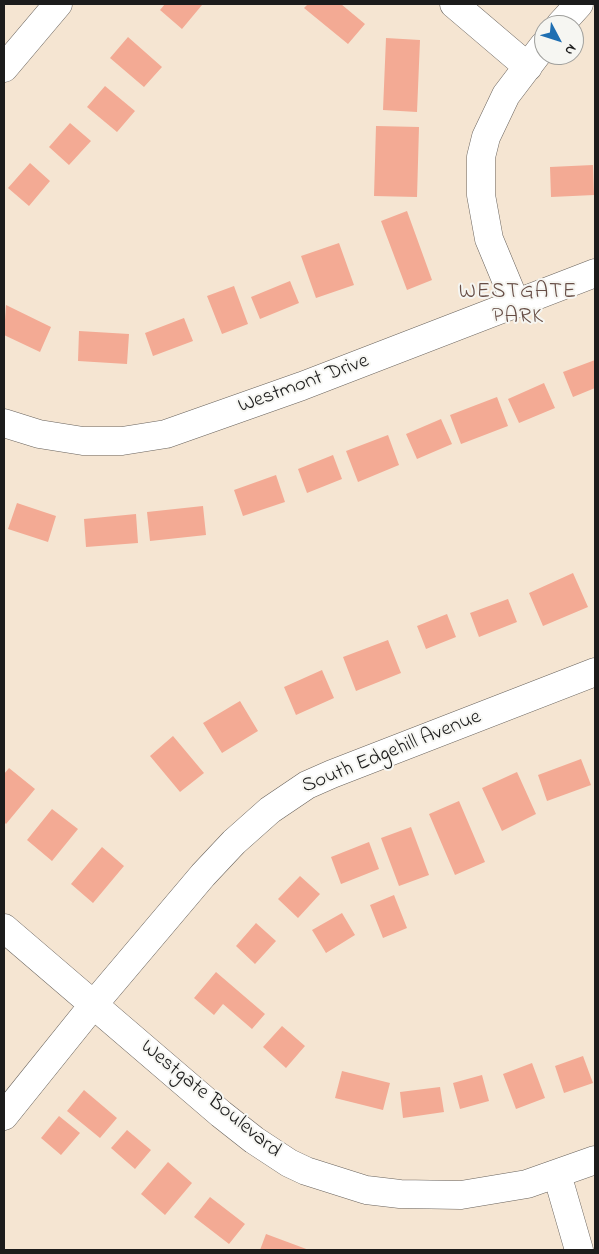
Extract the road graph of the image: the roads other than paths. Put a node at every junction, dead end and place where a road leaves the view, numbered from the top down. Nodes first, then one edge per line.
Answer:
1 (58, 4) edge
2 (454, 4) edge
3 (579, 4) edge
4 (569, 15) edge
5 (534, 59) edge
6 (528, 67) junction
7 (4, 68) edge
8 (595, 273) edge
9 (516, 304) junction
10 (4, 423) edge
11 (595, 672) edge
12 (4, 928) edge
13 (94, 1004) junction
14 (4, 1116) edge
15 (595, 1160) edge
16 (557, 1174) junction
17 (579, 1250) edge

1 - 7 street
2 - 6 street
3 - 4 street
5 - 6 street
6 - 9 street
8 - 9 street, Westmont Drive
9 - 10 street, Westmont Drive
11 - 13 street, South Edgehill Avenue
12 - 13 street, Westgate Boulevard
13 - 14 street, South Edgehill Avenue
13 - 16 street, Westgate Boulevard
15 - 16 street, Westgate Boulevard
16 - 17 street

